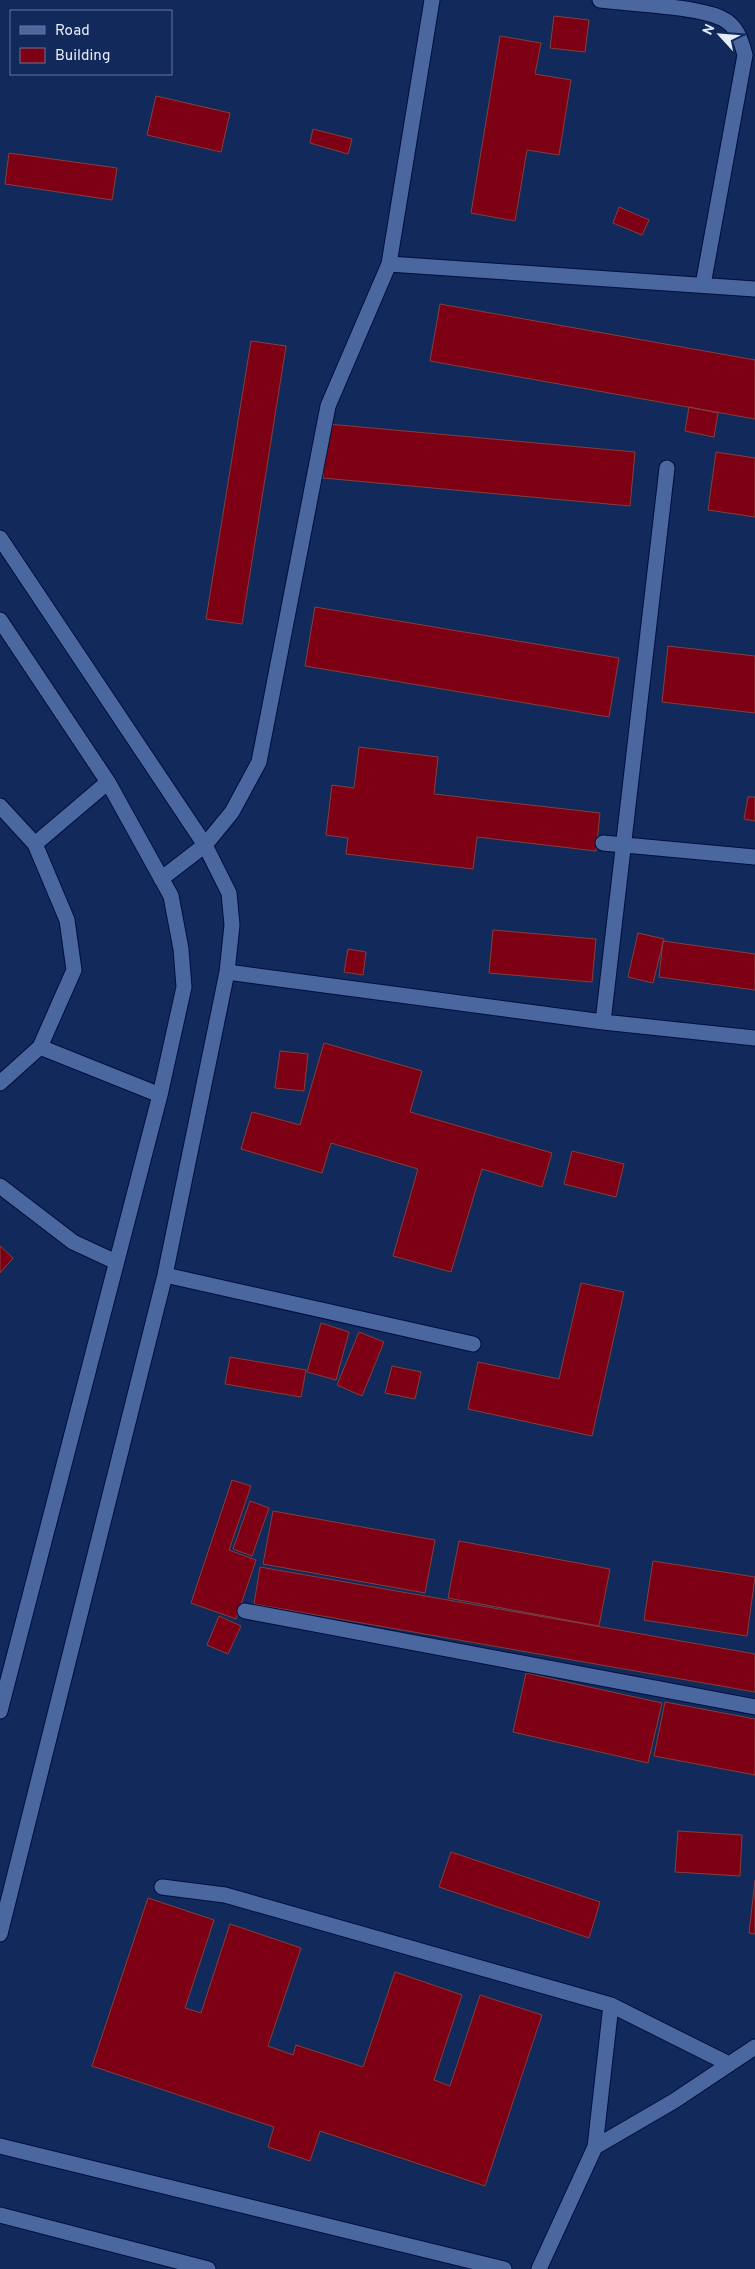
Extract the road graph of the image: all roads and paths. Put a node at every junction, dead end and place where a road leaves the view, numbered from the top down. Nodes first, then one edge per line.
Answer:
1 (432, 0) edge
2 (600, 0) edge
3 (389, 264) junction
4 (703, 285) junction
5 (755, 289) edge
6 (668, 468) dead end
7 (0, 538) edge
8 (0, 620) edge
9 (108, 782) junction
10 (0, 806) edge
11 (603, 843) dead end
12 (35, 844) junction
13 (205, 845) junction
14 (623, 845) junction
15 (755, 857) edge
16 (161, 879) junction
17 (228, 972) junction
18 (603, 1022) junction
19 (755, 1038) edge
20 (40, 1047) junction
21 (0, 1083) edge
22 (160, 1095) junction
23 (0, 1186) edge
24 (116, 1262) junction
25 (165, 1275) junction
26 (473, 1344) dead end
27 (245, 1611) dead end
28 (755, 1707) edge
29 (0, 1711) edge
30 (162, 1887) dead end
31 (0, 1934) edge
32 (611, 2005) junction
33 (755, 2047) edge
34 (730, 2064) junction
35 (0, 2146) edge
36 (595, 2147) junction
37 (0, 2215) edge
38 (208, 2269) edge
39 (504, 2269) edge
40 (539, 2269) edge

1 - 3 street
2 - 4 street
3 - 4 street
3 - 13 street
4 - 5 street
6 - 14 street
7 - 13 street
8 - 9 street
9 - 12 street
9 - 16 street
10 - 12 street
11 - 14 street
12 - 20 street
13 - 16 street
13 - 17 street
14 - 15 street
14 - 18 street
16 - 22 street
17 - 18 street
17 - 25 street
18 - 19 street
20 - 21 street
20 - 22 street
22 - 24 street
23 - 24 street
24 - 29 street
25 - 26 street
25 - 31 street
27 - 28 street
30 - 32 street
32 - 34 street
32 - 36 street
33 - 34 street
34 - 36 street
35 - 39 street
36 - 40 street
37 - 38 street

